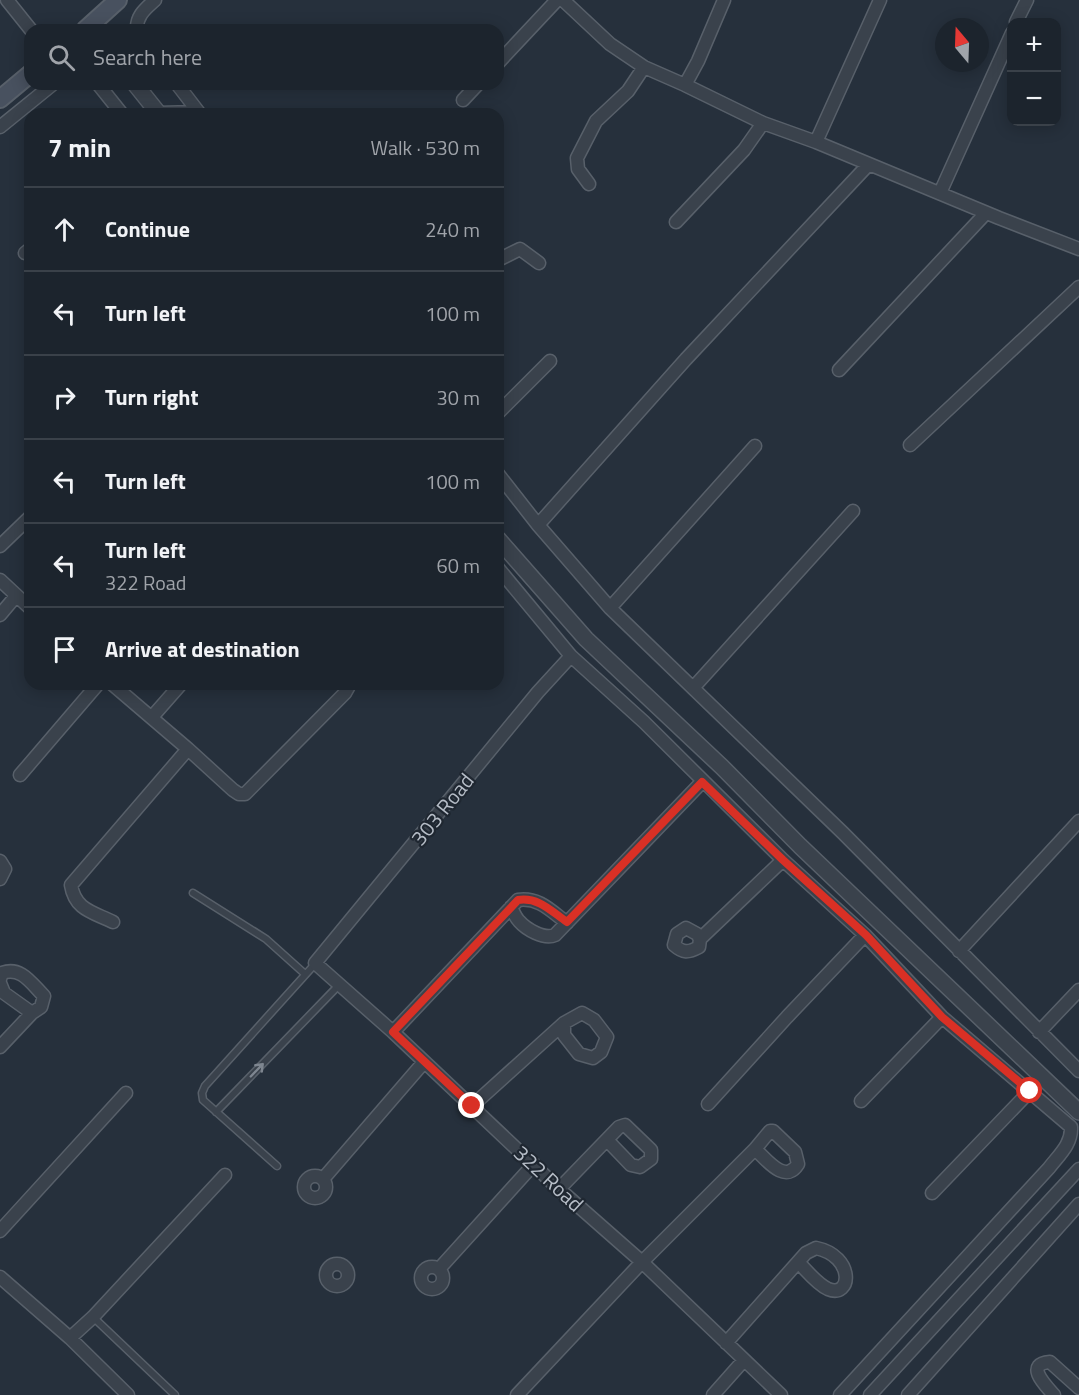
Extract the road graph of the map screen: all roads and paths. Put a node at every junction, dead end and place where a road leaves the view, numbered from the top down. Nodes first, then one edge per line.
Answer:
1 (7, 0) edge
2 (118, 0) edge
3 (155, 0) edge
4 (557, 0) edge
5 (563, 0) edge
6 (724, 0) edge
7 (880, 0) edge
8 (1027, 0) edge
9 (1018, 18) edge
10 (26, 24) edge
11 (94, 24) edge
12 (137, 24) edge
13 (1007, 42) edge
14 (504, 57) edge
15 (644, 67) junction
16 (24, 79) edge
17 (685, 85) junction
18 (46, 90) edge
19 (103, 90) edge
20 (140, 90) edge
21 (182, 90) edge
22 (473, 90) edge
23 (0, 99) edge
24 (464, 100) dead end
25 (24, 108) edge
26 (24, 108) edge
27 (117, 108) edge
28 (154, 108) edge
29 (195, 108) edge
30 (763, 123) junction
31 (0, 128) edge
32 (816, 142) junction
33 (869, 164) junction
34 (589, 184) dead end
35 (940, 193) junction
36 (987, 213) junction
37 (676, 222) dead end
38 (1079, 248) edge
39 (504, 257) edge
40 (539, 262) dead end
41 (1079, 287) edge
42 (550, 361) dead end
43 (839, 370) dead end
44 (504, 407) edge
45 (910, 445) dead end
46 (755, 446) dead end
47 (504, 482) edge
48 (853, 512) dead end
49 (24, 523) edge
50 (538, 525) junction
51 (0, 546) edge
52 (504, 546) edge
53 (504, 575) edge
54 (0, 580) edge
55 (16, 596) junction
56 (24, 603) edge
57 (610, 608) junction
58 (0, 615) edge
59 (571, 656) junction
60 (693, 688) junction
61 (93, 690) edge
62 (119, 690) edge
63 (176, 690) edge
64 (347, 690) edge
65 (152, 717) junction
66 (188, 749) junction
67 (20, 775) dead end
68 (702, 782) junction
69 (1079, 821) edge
70 (783, 860) junction
71 (0, 861) edge
72 (0, 879) edge
73 (193, 893) dead end
74 (511, 907) junction
75 (112, 922) dead end
76 (567, 922) junction
77 (866, 935) junction
78 (700, 939) dead end
79 (959, 951) junction
80 (315, 963) junction
81 (305, 974) junction
82 (0, 981) edge
83 (339, 985) junction
84 (1079, 990) edge
85 (32, 1013) junction
86 (942, 1017) junction
87 (564, 1023) dead end
88 (393, 1032) junction
89 (1039, 1032) junction
90 (0, 1047) edge
91 (424, 1062) junction
92 (1030, 1064) junction
93 (1079, 1071) edge
94 (1017, 1081) junction
95 (1030, 1091) junction
96 (126, 1093) dead end
97 (861, 1101) dead end
98 (708, 1104) dead end
99 (472, 1106) junction
100 (216, 1112) junction
101 (1079, 1112) edge
102 (607, 1140) dead end
103 (755, 1149) dead end
104 (534, 1164) junction
105 (278, 1166) dead end
106 (1079, 1169) edge
107 (225, 1174) dead end
108 (323, 1179) dead end
109 (559, 1189) junction
110 (932, 1193) dead end
111 (1079, 1204) edge
112 (0, 1231) edge
113 (642, 1263) junction
114 (799, 1263) dead end
115 (439, 1269) dead end
116 (0, 1277) edge
117 (93, 1317) junction
118 (70, 1338) junction
119 (726, 1343) junction
120 (744, 1360) junction
121 (1079, 1388) edge
122 (128, 1395) edge
123 (175, 1395) edge
124 (517, 1395) edge
125 (713, 1395) edge
126 (781, 1395) edge
127 (840, 1395) edge
128 (870, 1395) edge
129 (908, 1395) edge
130 (1054, 1395) edge

1 - 10 street
2 - 11 main road
3 - 12 street
4 - 14 street
5 - 15 street
6 - 17 street
7 - 32 street
8 - 9 street
13 - 35 street
15 - 17 street
15 - 34 street
16 - 23 main road
17 - 30 street
18 - 26 street
19 - 27 street
20 - 28 street
21 - 29 street
22 - 24 street
25 - 31 street
30 - 32 street
30 - 37 street
32 - 33 street
33 - 35 street
33 - 50 street
35 - 36 street
36 - 38 street
36 - 43 street
39 - 40 street
41 - 45 street
42 - 44 street
46 - 57 street
47 - 50 street
48 - 60 street
49 - 51 street
50 - 57 street
52 - 92 street
53 - 59 street
54 - 55 street
55 - 56 street
55 - 58 street
57 - 60 street
59 - 68 street
59 - 80 street, 303 Road
60 - 79 street
61 - 67 street
62 - 65 street
63 - 65 street
64 - 66 street
65 - 66 street
66 - 75 street
68 - 70 street
68 - 76 street
69 - 79 street
70 - 77 street
70 - 78 street
71 - 72 street
73 - 81 lane
74 - 76 street
74 - 76 street
74 - 88 street
77 - 86 street
77 - 98 street
79 - 89 street
80 - 81 lane
80 - 83 street, 322 Road
81 - 100 lane
82 - 85 street
82 - 85 street
83 - 88 street, 322 Road
100 -> 83 lane
84 - 89 street
85 - 90 street
86 - 94 street
86 - 97 street
87 - 99 street
88 - 91 street, 322 Road
89 - 93 street
91 - 99 street, 322 Road
91 - 108 street
92 - 94 street
92 - 101 street
94 - 95 street
95 - 110 street
95 - 127 street
96 - 112 street
99 - 104 street, 322 Road
100 - 105 lane
102 - 109 street
103 - 113 street
104 - 109 street, 322 Road
104 - 115 street
106 - 128 street
107 - 117 street
109 - 113 street, 322 Road
111 - 129 street
113 - 119 street, 322 Road
113 - 124 street
114 - 119 street
116 - 118 street
117 - 118 street
117 - 123 lane
118 - 122 street
119 - 120 street, 322 Road
120 - 125 street
120 - 126 street, 322 Road
121 - 130 street

